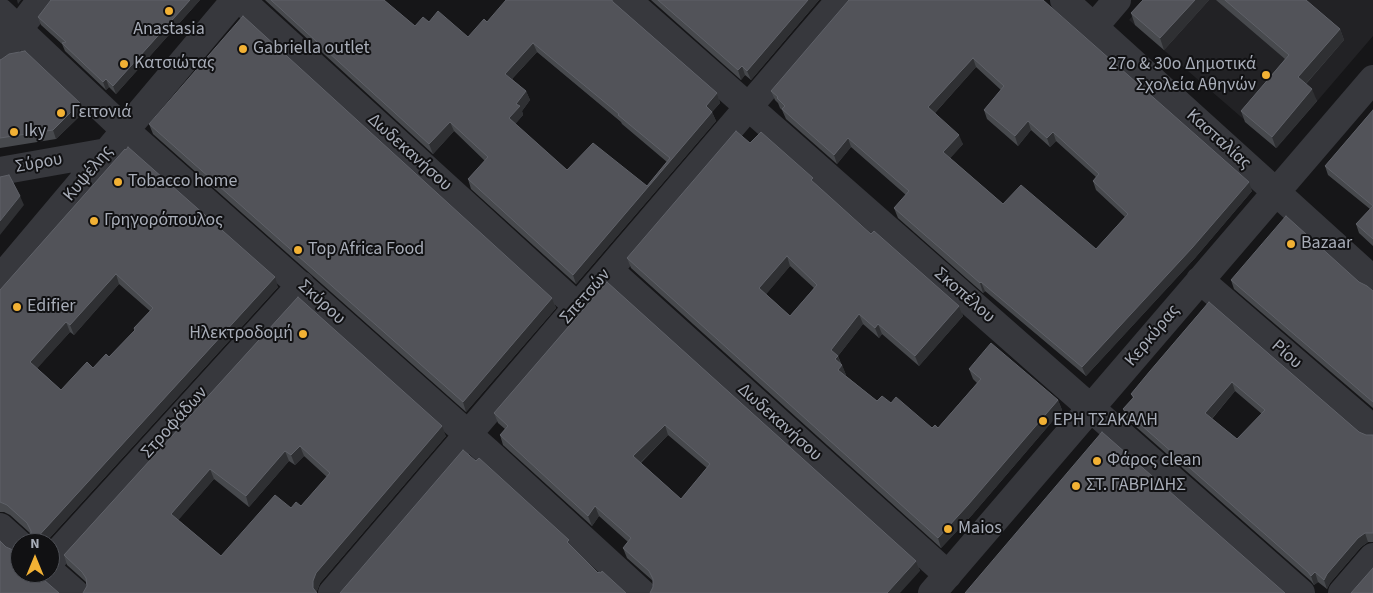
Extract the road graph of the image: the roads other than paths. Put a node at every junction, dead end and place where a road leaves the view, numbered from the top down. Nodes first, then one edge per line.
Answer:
1 (41, 0) edge
2 (235, 0) edge
3 (241, 0) edge
4 (628, 0) edge
5 (840, 0) edge
6 (1064, 0) edge
7 (1117, 0) edge
8 (9, 21) edge
9 (1094, 27) junction
10 (0, 54) edge
11 (1373, 79) edge
12 (749, 107) junction
13 (125, 130) junction
14 (107, 152) junction
15 (0, 171) edge
16 (1276, 192) junction
17 (609, 270) junction
18 (0, 279) edge
19 (1200, 280) junction
20 (1373, 280) edge
21 (301, 285) junction
22 (578, 306) junction
23 (1091, 408) junction
24 (1373, 429) edge
25 (468, 435) junction
26 (0, 527) edge
27 (10, 536) edge
28 (60, 550) edge
29 (1373, 557) edge
30 (60, 580) edge
31 (940, 584) edge
32 (75, 593) edge
33 (332, 593) edge
34 (642, 593) edge
35 (1301, 593) edge
36 (1342, 593) edge

1 - 8 street
2 - 13 street, Κυψέλης
3 - 22 street, Δωδεκανήσου
4 - 12 street, Σκοπέλου
5 - 12 street, Σπετσών
6 - 9 street, Κασταλίας
7 - 9 street
8 - 10 street
8 - 13 street, Σκύρου
9 - 16 street, Κασταλίας
11 - 16 street, Κερκύρας
12 - 17 street, Σπετσών
12 - 23 street, Σκοπέλου
13 - 14 street, Κυψέλης
13 - 21 street, Σκύρου
14 - 15 street, Σύρου
14 - 18 street, Κυψέλης
16 - 19 street, Κερκύρας
16 - 20 street, Κασταλίας
17 - 22 street, Σπετσών
17 - 31 street, Δωδεκανήσου
19 - 23 street, Κερκύρας
19 - 24 street, Ρίου
21 - 25 street, Σκύρου
21 - 28 street, Στροφάδων
22 - 25 street, Σπετσών
23 - 31 street, Κερκύρας
23 - 35 street, Σκοπέλου
25 - 33 street, Σπετσών
25 - 34 street, Σκύρου
26 - 27 street
29 - 36 street
30 - 32 street

